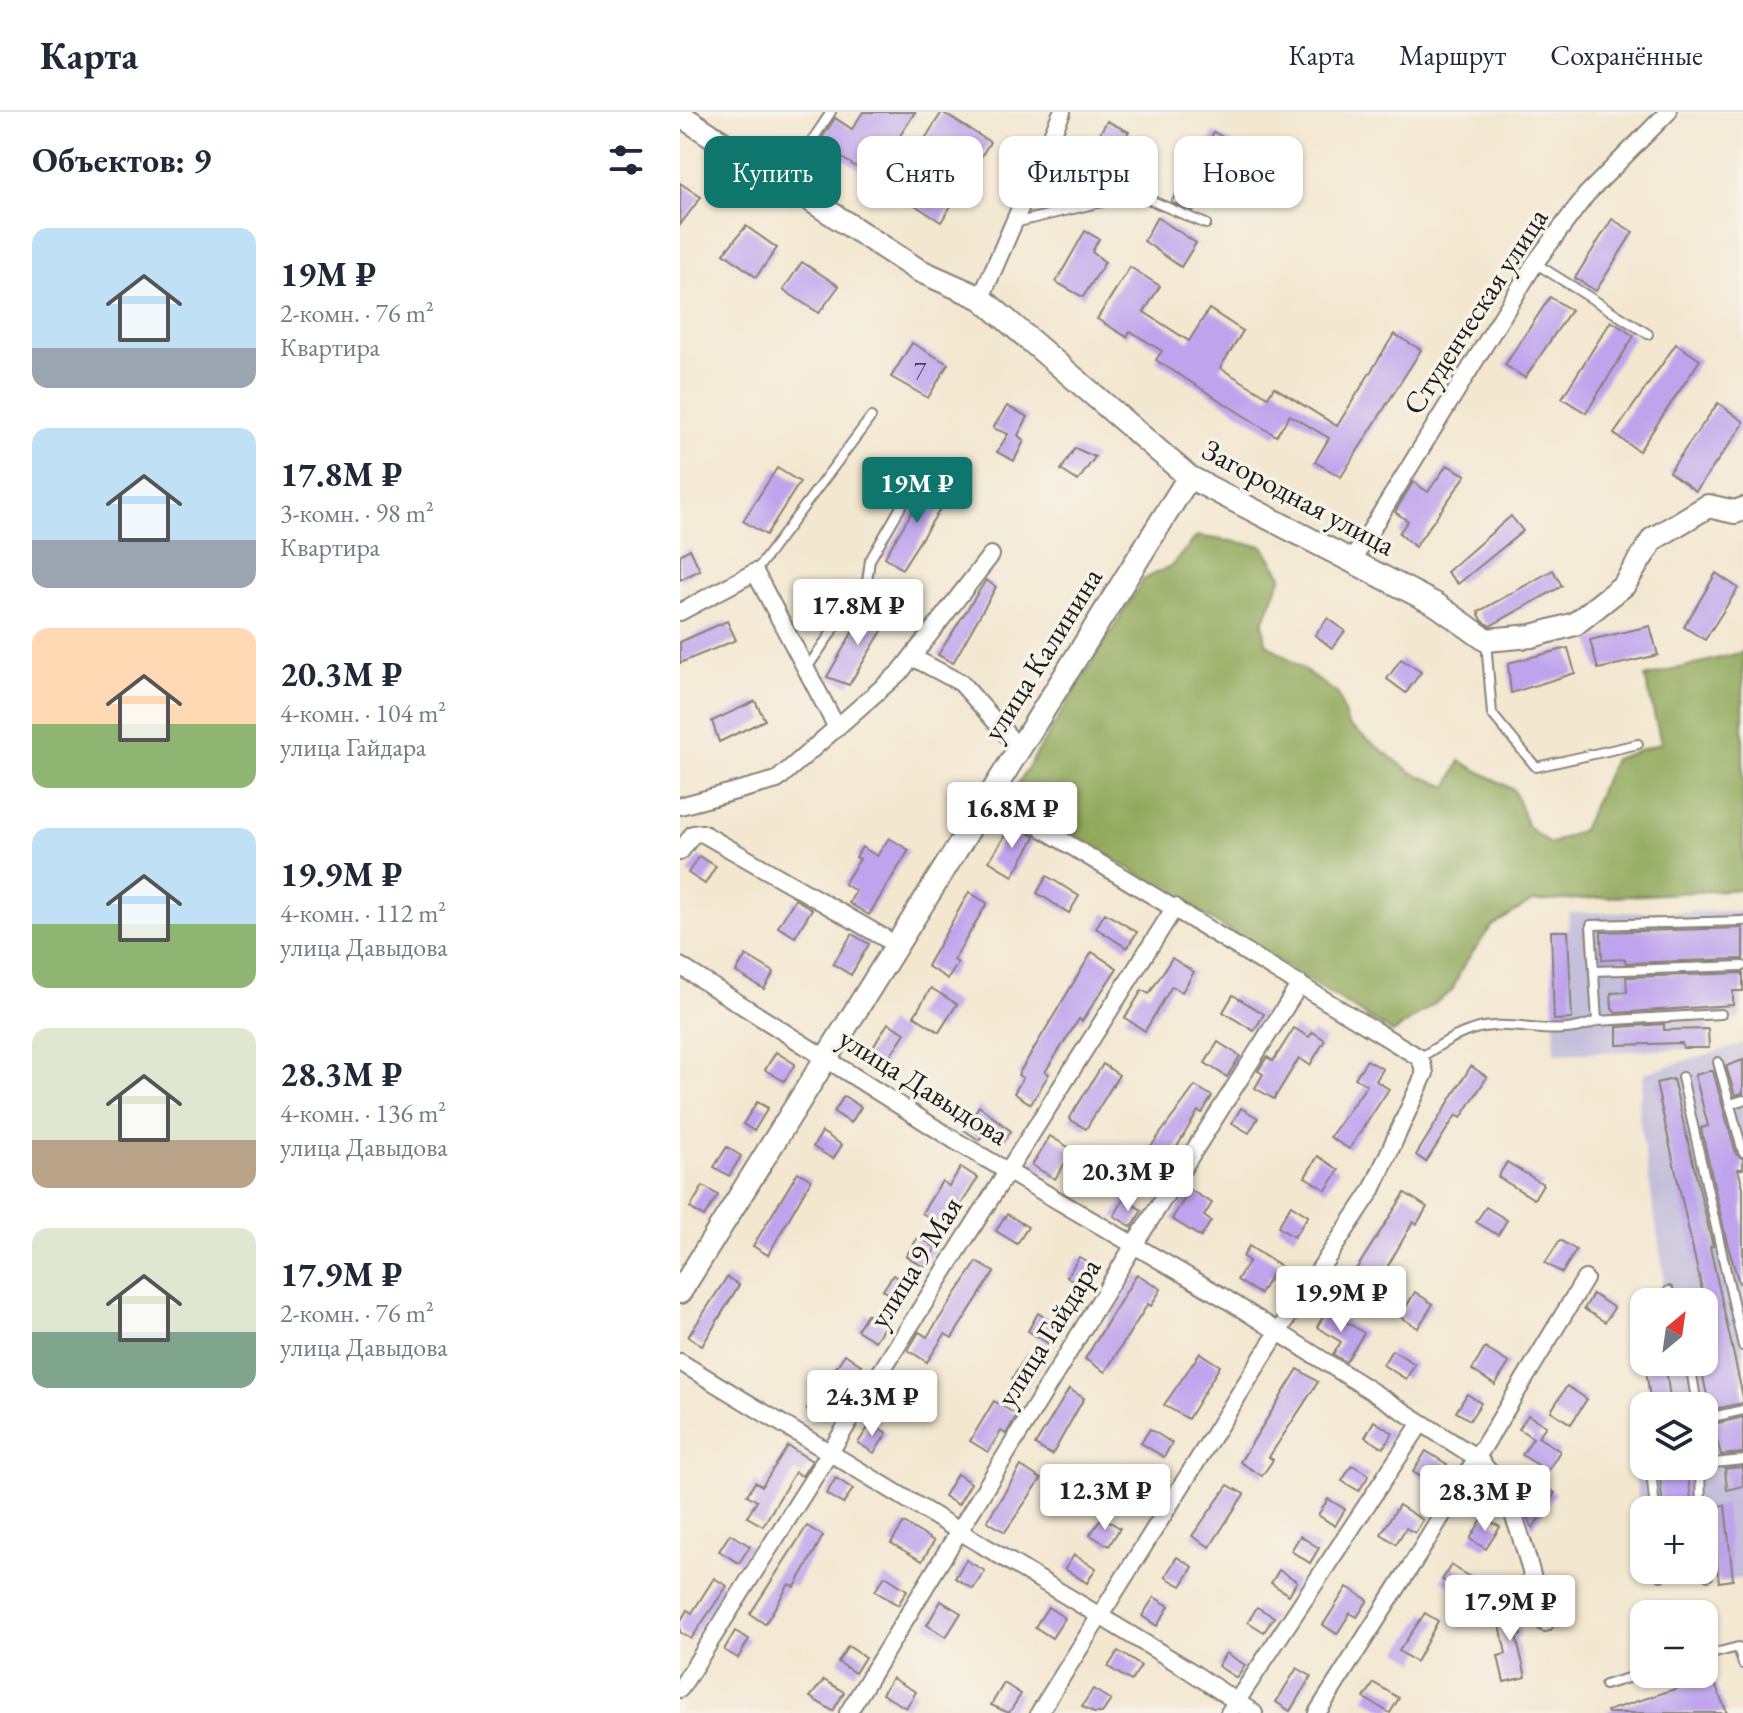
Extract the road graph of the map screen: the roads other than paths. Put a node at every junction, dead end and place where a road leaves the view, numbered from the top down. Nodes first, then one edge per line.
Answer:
1 (831, 112) edge
2 (1062, 112) edge
3 (1668, 112) edge
4 (680, 115) edge
5 (712, 136) edge
6 (815, 136) edge
7 (822, 208) edge
8 (1013, 223) junction
9 (1206, 224) dead end
10 (1535, 263) junction
11 (981, 298) junction
12 (1648, 334) dead end
13 (871, 417) dead end
14 (920, 474) dead end
15 (1189, 477) junction
16 (1743, 509) edge
17 (991, 555) dead end
18 (1353, 559) junction
19 (755, 572) junction
20 (680, 612) edge
21 (1486, 640) junction
22 (912, 657) junction
23 (807, 668) junction
24 (836, 726) junction
25 (1638, 744) dead end
26 (1019, 748) junction
27 (989, 796) junction
28 (680, 806) edge
29 (680, 852) edge
30 (1175, 907) junction
31 (1743, 921) edge
32 (895, 944) junction
33 (680, 966) edge
34 (1743, 966) edge
35 (1594, 971) junction
36 (1300, 984) junction
37 (1721, 1014) dead end
38 (1597, 1021) junction
39 (824, 1057) junction
40 (1420, 1058) junction
41 (1718, 1062) dead end
42 (1682, 1077) dead end
43 (1743, 1100) edge
44 (1730, 1104) junction
45 (1743, 1151) edge
46 (1006, 1170) junction
47 (1134, 1245) junction
48 (1585, 1279) dead end
49 (680, 1292) edge
50 (1278, 1332) junction
51 (1743, 1346) edge
52 (680, 1362) edge
53 (1743, 1410) edge
54 (1718, 1416) edge
55 (1421, 1423) junction
56 (828, 1453) junction
57 (1477, 1458) junction
58 (1743, 1460) edge
59 (1718, 1463) edge
60 (958, 1531) junction
61 (1100, 1617) junction
62 (1545, 1623) dead end
63 (1718, 1652) edge
64 (1743, 1664) edge
65 (1630, 1677) edge
66 (1605, 1685) dead end
67 (680, 1689) edge
68 (1233, 1707) edge
69 (848, 1713) edge
70 (1039, 1713) edge
71 (1254, 1713) edge
72 (1317, 1713) edge

1 - 6 lane
2 - 8 street
3 - 10 street, Студенческая улица
4 - 5 street, Загородная улица
7 - 11 street, Загородная улица
8 - 9 lane
8 - 11 street
10 - 12 lane
10 - 18 street, Студенческая улица
11 - 15 street, Загородная улица
13 - 19 lane
14 - 23 lane
15 - 18 street, Загородная улица
15 - 26 street, улица Калинина
16 - 21 street
17 - 22 street
18 - 21 street, Загородная улица
19 - 20 street
19 - 23 street
21 - 25 lane
22 - 24 street
22 - 26 street
23 - 24 street
24 - 28 street
26 - 27 street, улица Калинина
27 - 30 street
27 - 32 street, улица Калинина
29 - 32 street
30 - 36 street
30 - 46 street, улица 9 Мая
31 - 35 lane
32 - 39 street, улица Калинина
33 - 39 street, улица Давыдова
34 - 35 lane
35 - 38 lane
36 - 40 street
36 - 47 street, улица Гайдара
37 - 38 lane
38 - 40 lane
39 - 46 street, улица Давыдова
39 - 49 street, улица Калинина
40 - 50 street
41 - 44 lane
42 - 51 lane
43 - 44 lane
44 - 45 lane
46 - 47 street, улица Давыдова
46 - 56 street, улица 9 Мая
47 - 50 street, улица Давыдова
47 - 60 street, улица Гайдара
48 - 57 street
50 - 55 street, улица Давыдова
50 - 61 street
52 - 56 street
53 - 54 lane
55 - 57 street, улица Давыдова
55 - 68 street
56 - 60 street
56 - 67 street, улица 9 Мая
57 - 62 street, улица Давыдова
57 - 72 street
58 - 59 lane
60 - 61 street
60 - 69 street, улица Гайдара
61 - 68 street
61 - 70 street
63 - 64 lane
65 - 66 lane
68 - 71 street

